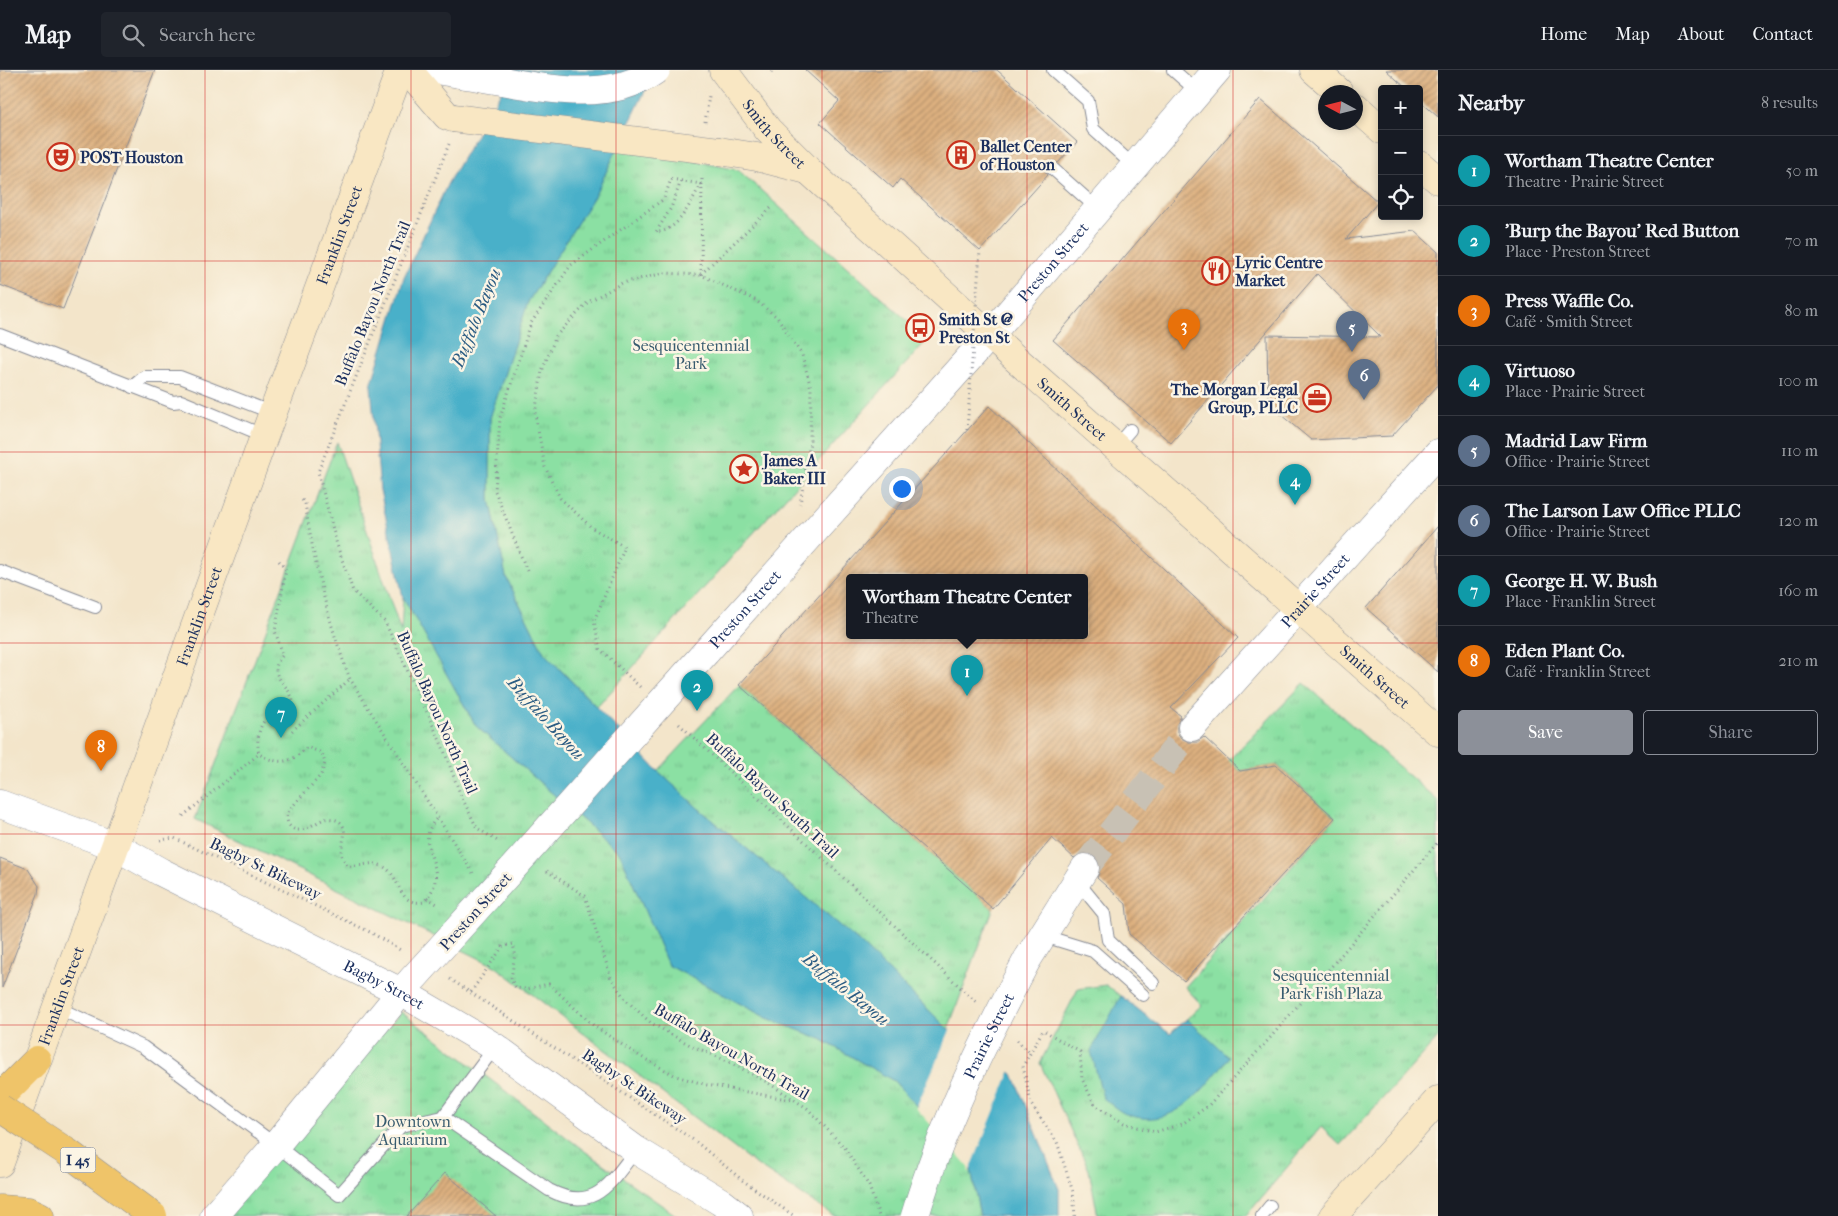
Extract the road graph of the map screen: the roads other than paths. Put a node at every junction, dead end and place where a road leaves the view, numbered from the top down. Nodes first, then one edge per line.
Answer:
1 (400, 70) edge
2 (408, 70) edge
3 (656, 70) edge
4 (1053, 70) edge
5 (1173, 70) edge
6 (1217, 70) edge
7 (1314, 70) edge
8 (448, 72) edge
9 (717, 80) edge
10 (1331, 85) edge
11 (1198, 92) junction
12 (1363, 113) edge
13 (1378, 126) edge
14 (1134, 166) junction
15 (1423, 167) edge
16 (1053, 168) dead end
17 (809, 171) junction
18 (1438, 180) edge
19 (1098, 210) junction
20 (0, 335) edge
21 (990, 335) junction
22 (132, 386) junction
23 (269, 424) junction
24 (1438, 453) edge
25 (0, 571) edge
26 (95, 607) dead end
27 (1299, 608) junction
28 (1192, 726) tunnel mouth
29 (1438, 732) edge
30 (0, 804) edge
31 (115, 846) junction
32 (1081, 875) joint
33 (1042, 936) junction
34 (1153, 983) dead end
35 (401, 992) junction
36 (1143, 995) dead end
37 (56, 1007) junction
38 (495, 1047) junction
39 (37, 1060) junction
40 (0, 1097) edge
41 (1438, 1100) edge
42 (0, 1108) edge
43 (443, 1117) junction
44 (276, 1145) junction
45 (636, 1150) junction
46 (0, 1163) edge
47 (1270, 1206) dead end
48 (0, 1209) edge
49 (40, 1216) edge
50 (154, 1216) edge
51 (214, 1216) edge
52 (739, 1216) edge
53 (915, 1216) edge
54 (1262, 1216) edge
55 (1333, 1216) edge

1 - 23 main road, Franklin Street
2 - 17 main road, bridge
3 - 8 street, bridge
4 - 14 lane
5 - 11 lane
6 - 11 street, Preston Street
7 - 10 main road
9 - 17 main road, Smith Street
11 - 14 street, Preston Street
12 - 13 main road
14 - 19 street, Preston Street
15 - 18 main road
16 - 19 lane
17 - 21 main road, Smith Street
19 - 21 street, Preston Street
20 - 22 lane
21 - 27 main road, Smith Street
21 - 35 street, Preston Street, bridge
22 - 23 lane
22 - 23 lane
23 - 31 main road, Franklin Street
24 - 27 street, Prairie Street
25 - 26 lane
27 - 28 street, Prairie Street
27 - 29 main road, Smith Street
30 - 31 street, Bagby Street
31 - 35 street, Bagby Street
31 - 37 main road, Franklin Street
32 - 33 street, Prairie Street
32 - 34 lane
33 - 36 lane
33 - 53 street, Prairie Street, bridge
35 - 38 street, Bagby Street
35 - 44 street, Preston Street
37 - 39 main road, Franklin Street
37 - 44 lane
38 - 43 lane
38 - 45 street, Bagby Street
39 - 40 highway
39 - 46 main road, Franklin Street
41 - 55 main road
42 - 50 highway, I 45, bridge
43 - 44 lane
43 - 45 lane
44 - 51 street, Preston Street
45 - 52 street, Bagby Street
47 - 54 lane
48 - 49 highway

